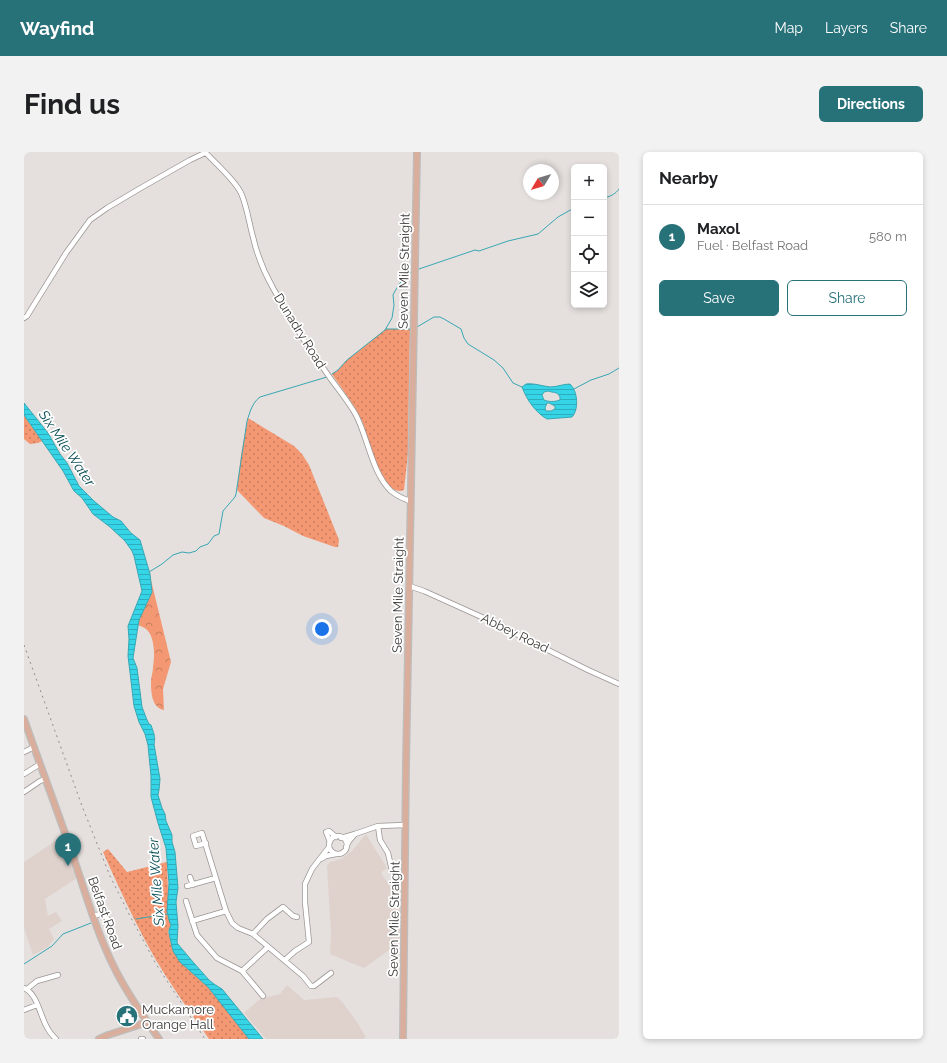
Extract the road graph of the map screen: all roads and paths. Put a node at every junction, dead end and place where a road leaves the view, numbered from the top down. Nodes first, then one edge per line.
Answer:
1 (205, 152) edge
2 (417, 152) edge
3 (24, 318) edge
4 (410, 501) junction
5 (409, 586) junction
6 (619, 684) edge
7 (24, 721) edge
8 (34, 747) junction
9 (24, 752) edge
10 (40, 764) junction
11 (24, 774) edge
12 (45, 779) junction
13 (24, 792) edge
14 (405, 825) junction
15 (378, 826) junction
16 (355, 834) junction
17 (338, 837) junction
18 (206, 843) dead end
19 (329, 844) junction
20 (346, 847) junction
21 (336, 854) junction
22 (318, 861) junction
23 (392, 871) dead end
24 (190, 877) dead end
25 (216, 878) junction
26 (193, 885) junction
27 (187, 886) dead end
28 (186, 901) dead end
29 (226, 911) junction
30 (93, 916) junction
31 (298, 917) dead end
32 (110, 921) dead end
33 (192, 921) junction
34 (254, 934) junction
35 (268, 947) junction
36 (285, 960) junction
37 (242, 971) junction
38 (330, 974) dead end
39 (58, 975) dead end
40 (26, 989) edge
41 (263, 996) dead end
42 (37, 1005) junction
43 (24, 1010) edge
44 (147, 1021) junction
45 (56, 1039) edge
46 (99, 1039) edge
47 (159, 1039) edge
48 (404, 1039) edge

1 - 3 street
1 - 4 street, Dunadry Road
2 - 4 main road, Seven Mile Straight
4 - 5 main road, Seven Mile Straight
5 - 6 street, Abbey Road
5 - 14 main road, Seven Mile Straight
7 - 8 main road, Belfast Road
8 - 9 street
8 - 10 main road, Belfast Road
10 - 11 street
10 - 12 main road, Belfast Road
12 - 13 street
12 - 30 main road, Belfast Road
14 - 15 street
14 - 48 main road, Seven Mile Straight
15 - 16 street
15 - 23 street
16 - 17 street
16 - 20 street
17 - 19 street
17 - 19 street
17 - 20 street
18 - 25 street
19 - 21 street
19 - 22 street
20 - 21 street
21 - 22 street
22 - 36 street
24 - 26 street
25 - 26 street
25 - 29 street
26 - 27 street
28 - 33 street
29 - 33 street
29 - 34 street
30 - 32 street
30 - 44 main road, Belfast Road
31 - 34 street
33 - 37 street
34 - 35 street
35 - 36 street
35 - 37 street
36 - 38 street
37 - 41 street
39 - 40 street
40 - 42 street
42 - 43 street
42 - 45 street
44 - 46 main road
44 - 47 main road, Belfast Road

